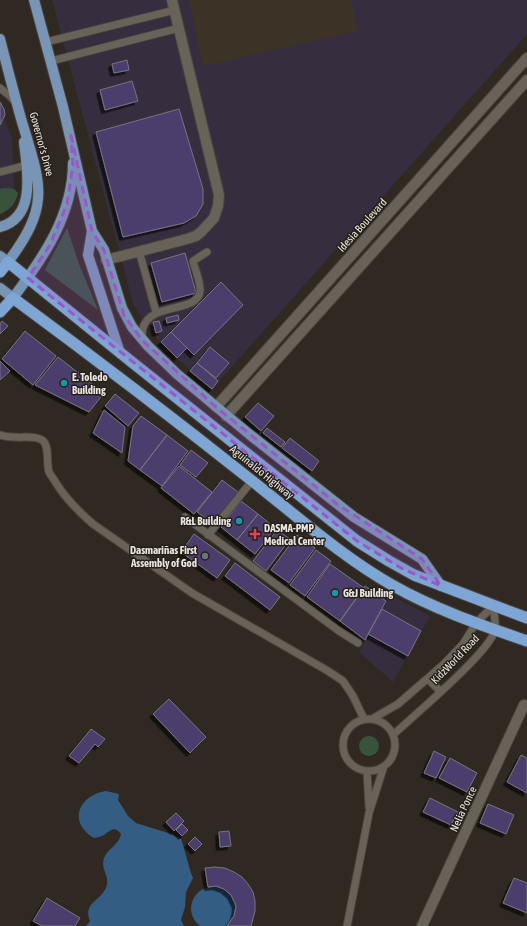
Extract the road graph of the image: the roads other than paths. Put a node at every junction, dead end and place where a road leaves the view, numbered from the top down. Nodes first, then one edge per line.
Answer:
1 (34, 0) edge
2 (172, 0) edge
3 (175, 10) junction
4 (179, 28) junction
5 (0, 39) edge
6 (46, 42) junction
7 (527, 58) edge
8 (51, 62) junction
9 (527, 80) edge
10 (0, 88) edge
11 (18, 105) junction
12 (70, 135) junction
13 (30, 164) junction
14 (0, 172) edge
15 (0, 227) edge
16 (92, 231) junction
17 (139, 251) junction
18 (207, 252) dead end
19 (4, 259) edge
20 (106, 260) junction
21 (0, 272) edge
22 (28, 278) junction
23 (0, 288) edge
24 (13, 298) junction
25 (0, 312) edge
26 (156, 312) junction
27 (142, 340) junction
28 (120, 352) junction
29 (216, 407) junction
30 (226, 416) junction
31 (0, 435) edge
32 (252, 481) junction
33 (185, 518) dead end
34 (208, 535) junction
35 (441, 586) junction
36 (493, 606) junction
37 (527, 618) edge
38 (476, 623) junction
39 (495, 630) junction
40 (527, 642) edge
41 (358, 643) dead end
42 (428, 679) junction
43 (440, 691) junction
44 (527, 706) edge
45 (364, 719) junction
46 (372, 719) junction
47 (393, 735) junction
48 (384, 766) junction
49 (367, 771) junction
50 (369, 813) junction
51 (347, 926) edge
52 (422, 926) edge

1 - 6 main road, Governor's Drive
2 - 3 street
3 - 4 street
3 - 6 lane
4 - 8 lane
4 - 17 street
5 - 11 main road, Governor's Drive
6 - 8 main road, Governor's Drive
7 - 29 street, Idesia Boulevard
8 - 12 main road, Governor's Drive
9 - 30 street
10 - 11 lane
11 - 13 main road, Governor's Drive
12 - 16 main road, Governor's Drive
12 - 22 main road, Governor's Drive
13 - 14 lane
13 - 15 main road
13 - 19 main road, Governor's Drive
16 - 20 main road, Governor's Drive
16 - 28 main road, Governor's Drive
17 - 20 street
17 - 26 lane
18 - 26 lane
19 - 21 highway, Governor's Drive
19 - 22 highway, Aguinaldo Highway
20 - 27 main road, Governor's Drive
22 - 24 main road, Governor's Drive
22 - 28 highway, Aguinaldo Highway
23 - 24 main road, Aguinaldo Highway
24 - 25 highway, Governor's Drive
24 - 32 highway, Aguinaldo Highway
26 - 27 lane
27 - 29 main road, Aguinaldo Highway
28 - 35 highway, Aguinaldo Highway
29 - 30 main road, Aguinaldo Highway
30 - 35 main road, Aguinaldo Highway
31 - 45 lane
32 - 34 lane
32 - 38 highway, Aguinaldo Highway
33 - 34 lane
34 - 41 lane
35 - 36 highway, Aguinaldo Highway
36 - 37 highway, Aguinaldo Highway
36 - 38 lane, KidzWorld Road
36 - 39 lane
38 - 39 highway, Aguinaldo Highway
38 - 42 lane, KidzWorld Road
39 - 40 highway, Aguinaldo Highway
39 - 43 lane, KidzWorld Road
42 - 43 lane
42 - 46 lane, KidzWorld Road
43 - 47 lane, KidzWorld Road
44 - 52 street, Nelia Ponce
45 - 46 lane
45 - 49 lane
46 - 47 lane
47 - 48 lane
48 - 49 lane
48 - 50 lane
49 - 50 lane
50 - 51 lane

